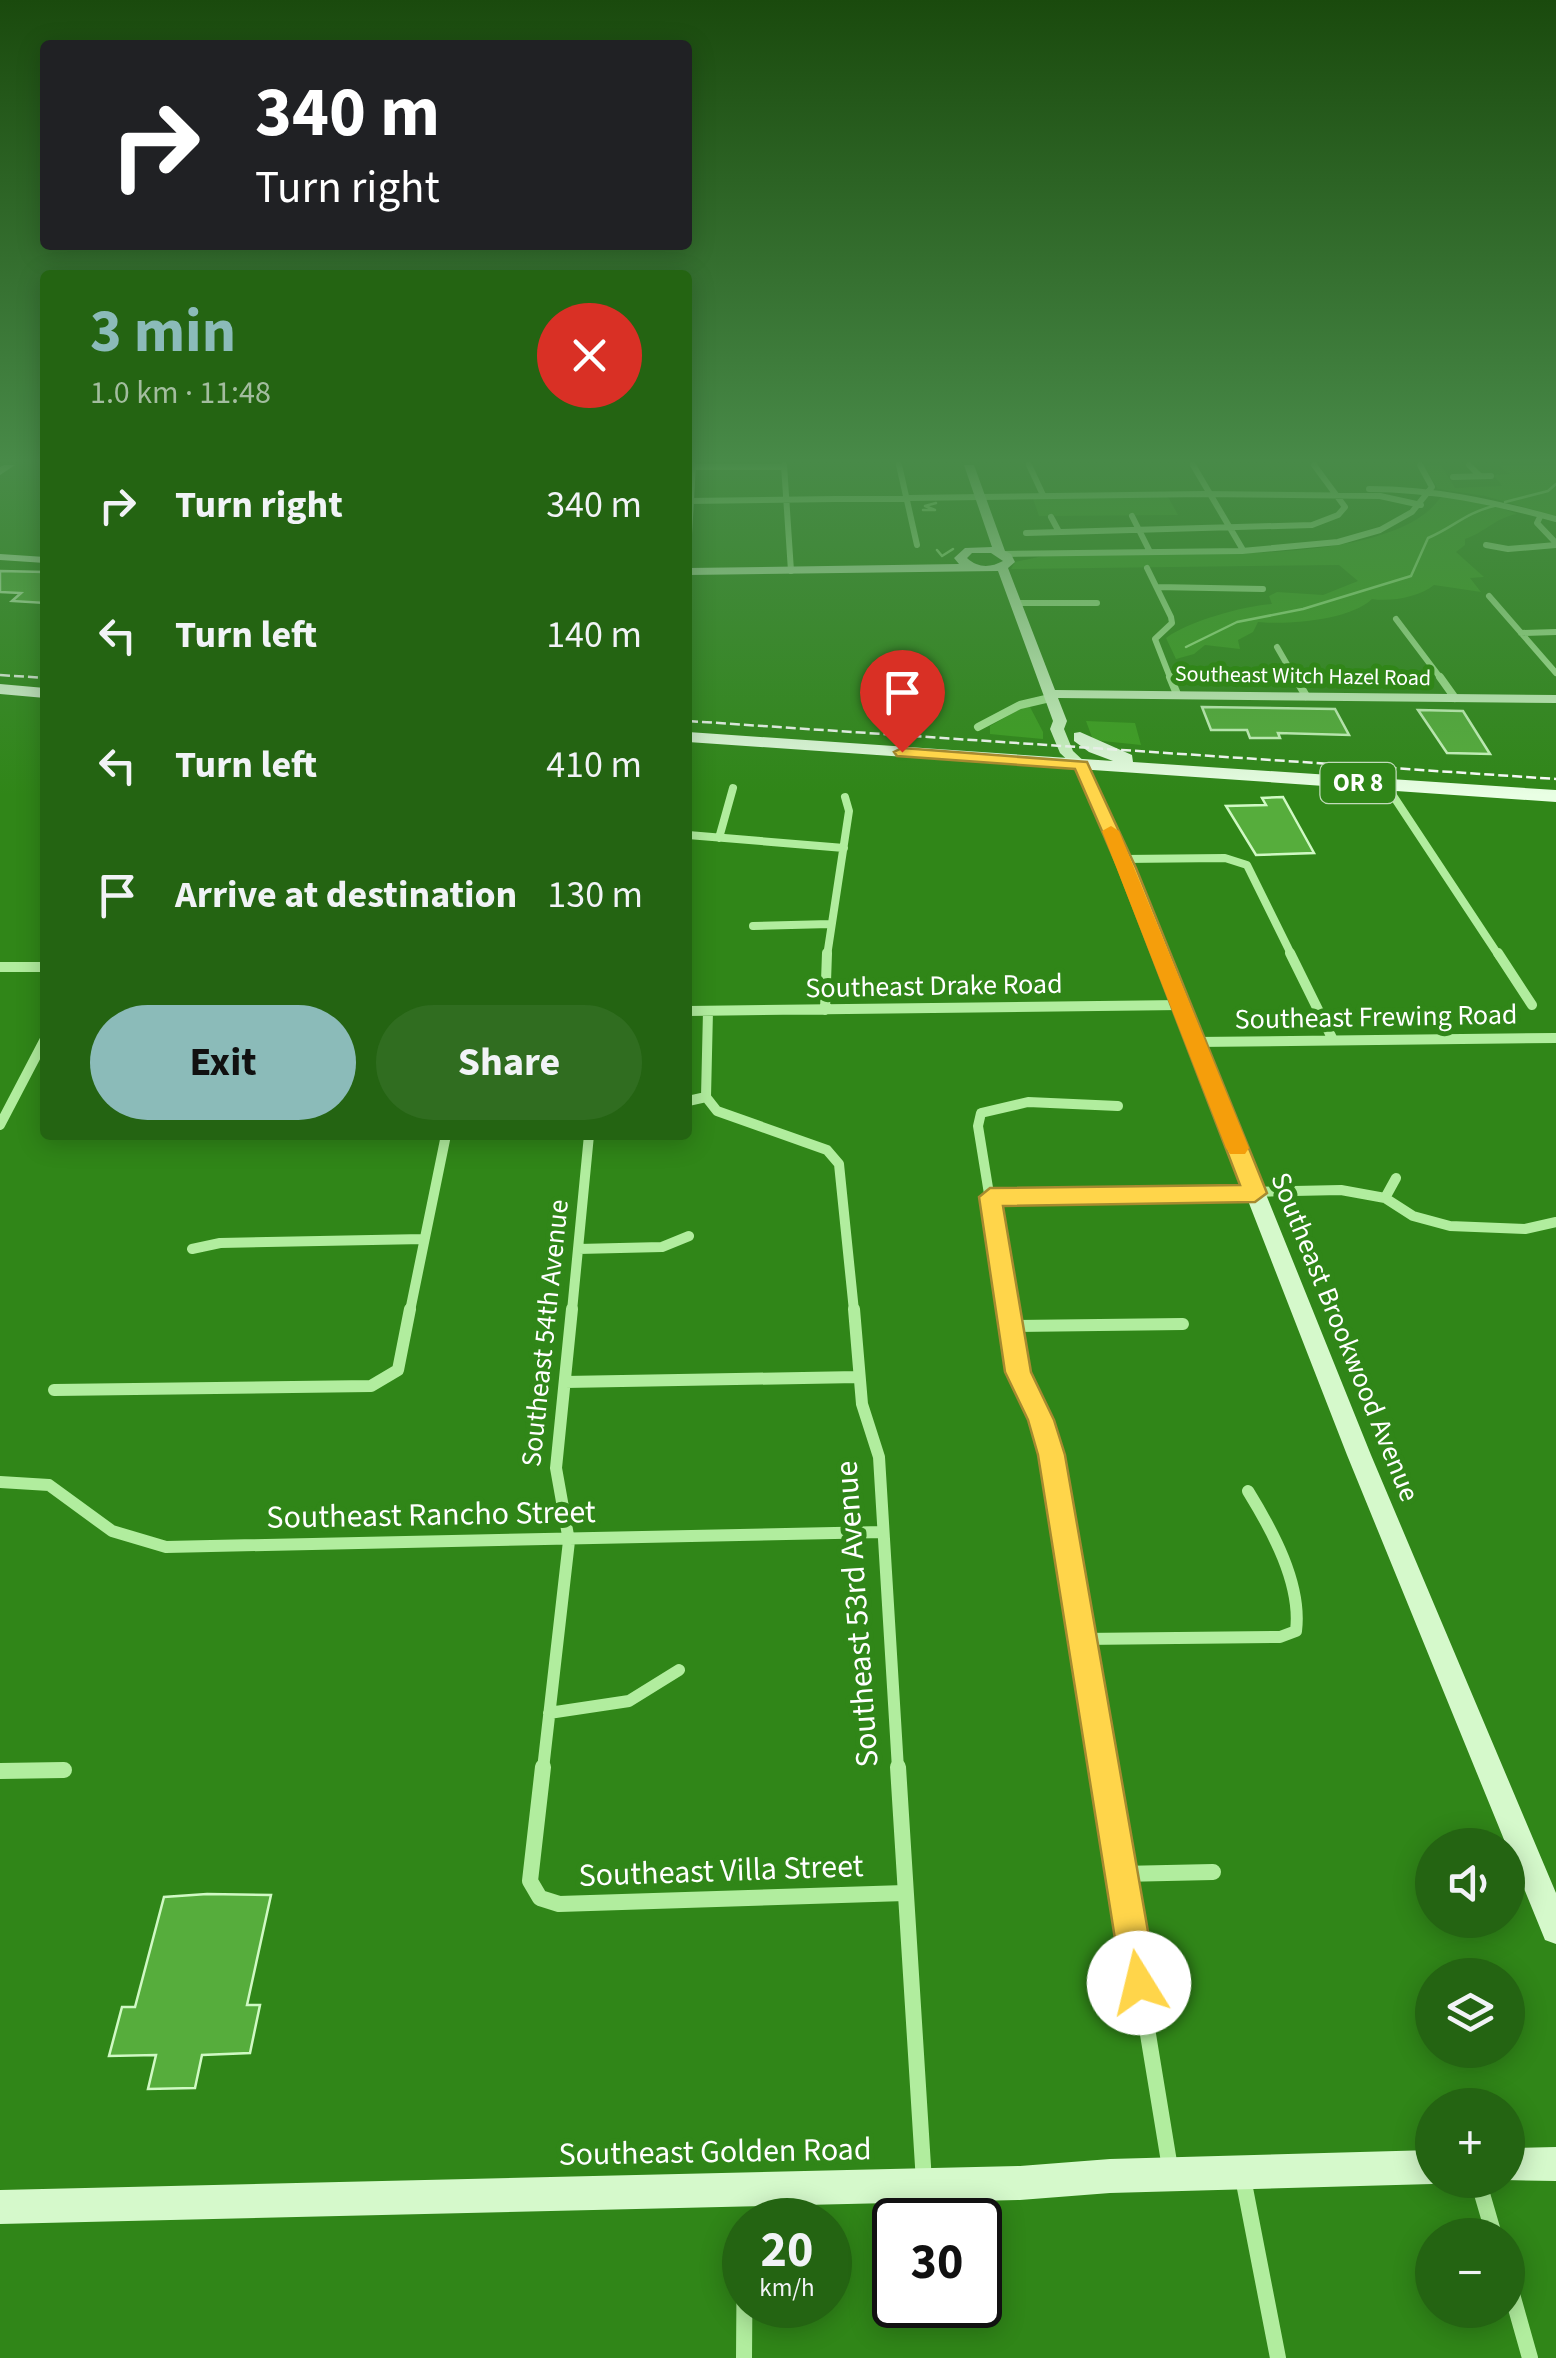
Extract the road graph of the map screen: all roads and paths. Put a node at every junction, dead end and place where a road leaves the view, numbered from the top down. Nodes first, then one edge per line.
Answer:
1 (992, 575) edge
2 (1007, 575) edge
3 (1151, 575) edge
4 (1008, 583) junction
5 (1157, 587) junction
6 (1263, 589) dead end
7 (1489, 596) dead end
8 (1096, 602) dead end
9 (1016, 603) junction
10 (1396, 620) dead end
11 (1556, 632) edge
12 (1521, 633) junction
13 (1277, 647) dead end
14 (1556, 672) edge
15 (3, 690) edge
16 (40, 693) edge
17 (1177, 694) junction
18 (1049, 696) junction
19 (1306, 696) junction
20 (1455, 698) junction
21 (1556, 699) edge
22 (1060, 721) junction
23 (978, 727) dead end
24 (1080, 737) junction
25 (692, 738) edge
26 (1081, 765) junction
27 (1160, 770) junction
28 (1386, 785) junction
29 (733, 788) dead end
30 (845, 796) dead end
31 (1556, 796) edge
32 (692, 835) edge
33 (719, 838) junction
34 (844, 848) junction
35 (1124, 859) junction
36 (830, 924) junction
37 (754, 926) dead end
38 (40, 967) edge
39 (0, 968) edge
40 (1181, 1005) junction
41 (1532, 1005) dead end
42 (825, 1010) junction
43 (692, 1011) edge
44 (708, 1011) junction
45 (1333, 1040) junction
46 (1554, 1040) edge
47 (1196, 1042) junction
48 (40, 1049) edge
49 (706, 1097) junction
50 (692, 1100) edge
51 (1118, 1106) dead end
52 (0, 1125) edge
53 (445, 1140) edge
54 (589, 1140) edge
55 (1396, 1178) dead end
56 (1255, 1193) junction
57 (990, 1197) junction
58 (1385, 1198) junction
59 (1556, 1222) edge
60 (689, 1236) dead end
61 (424, 1240) junction
62 (192, 1249) dead end
63 (578, 1249) junction
64 (1184, 1324) dead end
65 (1012, 1326) junction
66 (858, 1377) junction
67 (565, 1382) junction
68 (54, 1390) dead end
69 (0, 1482) edge
70 (1248, 1491) dead end
71 (884, 1532) junction
72 (569, 1540) junction
73 (1082, 1639) junction
74 (679, 1670) dead end
75 (548, 1713) junction
76 (64, 1770) dead end
77 (0, 1771) edge
78 (1214, 1872) dead end
79 (1121, 1874) junction
80 (905, 1893) junction
81 (540, 1898) joint
82 (1556, 1929) edge
83 (1556, 2164) edge
84 (1525, 2165) edge
85 (1415, 2168) edge
86 (1242, 2172) junction
87 (1171, 2174) junction
88 (924, 2184) junction
89 (834, 2198) edge
90 (0, 2207) edge
91 (722, 2212) edge
92 (744, 2328) edge
93 (1522, 2328) edge
94 (744, 2358) edge
95 (1278, 2358) edge
96 (1530, 2358) edge

1 - 4 street
2 - 4 street, Southeast Brookwood Avenue
3 - 5 street
4 - 9 street, Southeast Brookwood Avenue
5 - 6 street
5 - 17 street
7 - 12 street
8 - 9 street
9 - 18 street, Southeast Brookwood Avenue
10 - 20 street
11 - 12 street
12 - 14 street
13 - 19 street
15 - 16 main road
17 - 18 street, Southeast Witch Hazel Road
17 - 19 street, Southeast Witch Hazel Road
18 - 22 street, Southeast Brookwood Avenue
18 - 23 street, Southeast Witch Hazel Road
19 - 20 street, Southeast Witch Hazel Road
20 - 21 street, Southeast Witch Hazel Road
22 - 24 street, Southeast Brookwood Avenue
22 - 26 street, Southeast Brookwood Avenue
24 - 26 street, Southeast Brookwood Avenue
24 - 27 main road
25 - 26 main road, OR 8
26 - 27 main road, OR 8
26 - 35 street, Southeast Brookwood Avenue
27 - 28 main road, OR 8
28 - 31 main road, OR 8
28 - 41 street
29 - 33 street
30 - 34 street
32 - 33 street
33 - 34 street
34 - 36 street
35 - 40 street, Southeast Brookwood Avenue
35 - 45 street
36 - 37 street
36 - 42 street
38 - 39 street
40 - 42 street, Southeast Drake Road
40 - 47 street, Southeast Brookwood Avenue
42 - 44 street, Southeast Drake Road
43 - 44 street, Southeast Drake Road
44 - 49 street
45 - 46 street, Southeast Frewing Road
45 - 47 street, Southeast Frewing Road
47 - 56 street, Southeast Brookwood Avenue
48 - 52 street
49 - 50 street
49 - 66 street, Southeast 53rd Avenue
51 - 57 street
53 - 61 street
54 - 63 street, Southeast 54th Avenue
55 - 58 street
56 - 57 street
56 - 58 street
56 - 82 street, Southeast Brookwood Avenue
57 - 65 street
58 - 59 street
60 - 63 street
61 - 62 street
61 - 68 street
63 - 67 street, Southeast 54th Avenue
64 - 65 street
65 - 73 street
66 - 67 street
66 - 71 street, Southeast 53rd Avenue
67 - 72 street, Southeast 54th Avenue
69 - 72 street, Southeast Rancho Street
70 - 73 street
71 - 72 street, Southeast Rancho Street
71 - 80 street, Southeast 53rd Avenue
72 - 75 street, Southeast 54th Avenue
73 - 79 street
74 - 75 street
75 - 81 street, Southeast 54th Avenue
76 - 77 street
78 - 79 street
79 - 87 street
80 - 81 street, Southeast Villa Street
80 - 88 street, Southeast 53rd Avenue
83 - 84 street
85 - 86 street, Southeast Golden Road
86 - 87 street, Southeast Golden Road
86 - 95 street
87 - 88 street, Southeast Golden Road
88 - 89 street, Southeast Golden Road
90 - 91 street, Southeast Golden Road
92 - 94 street
93 - 96 street

